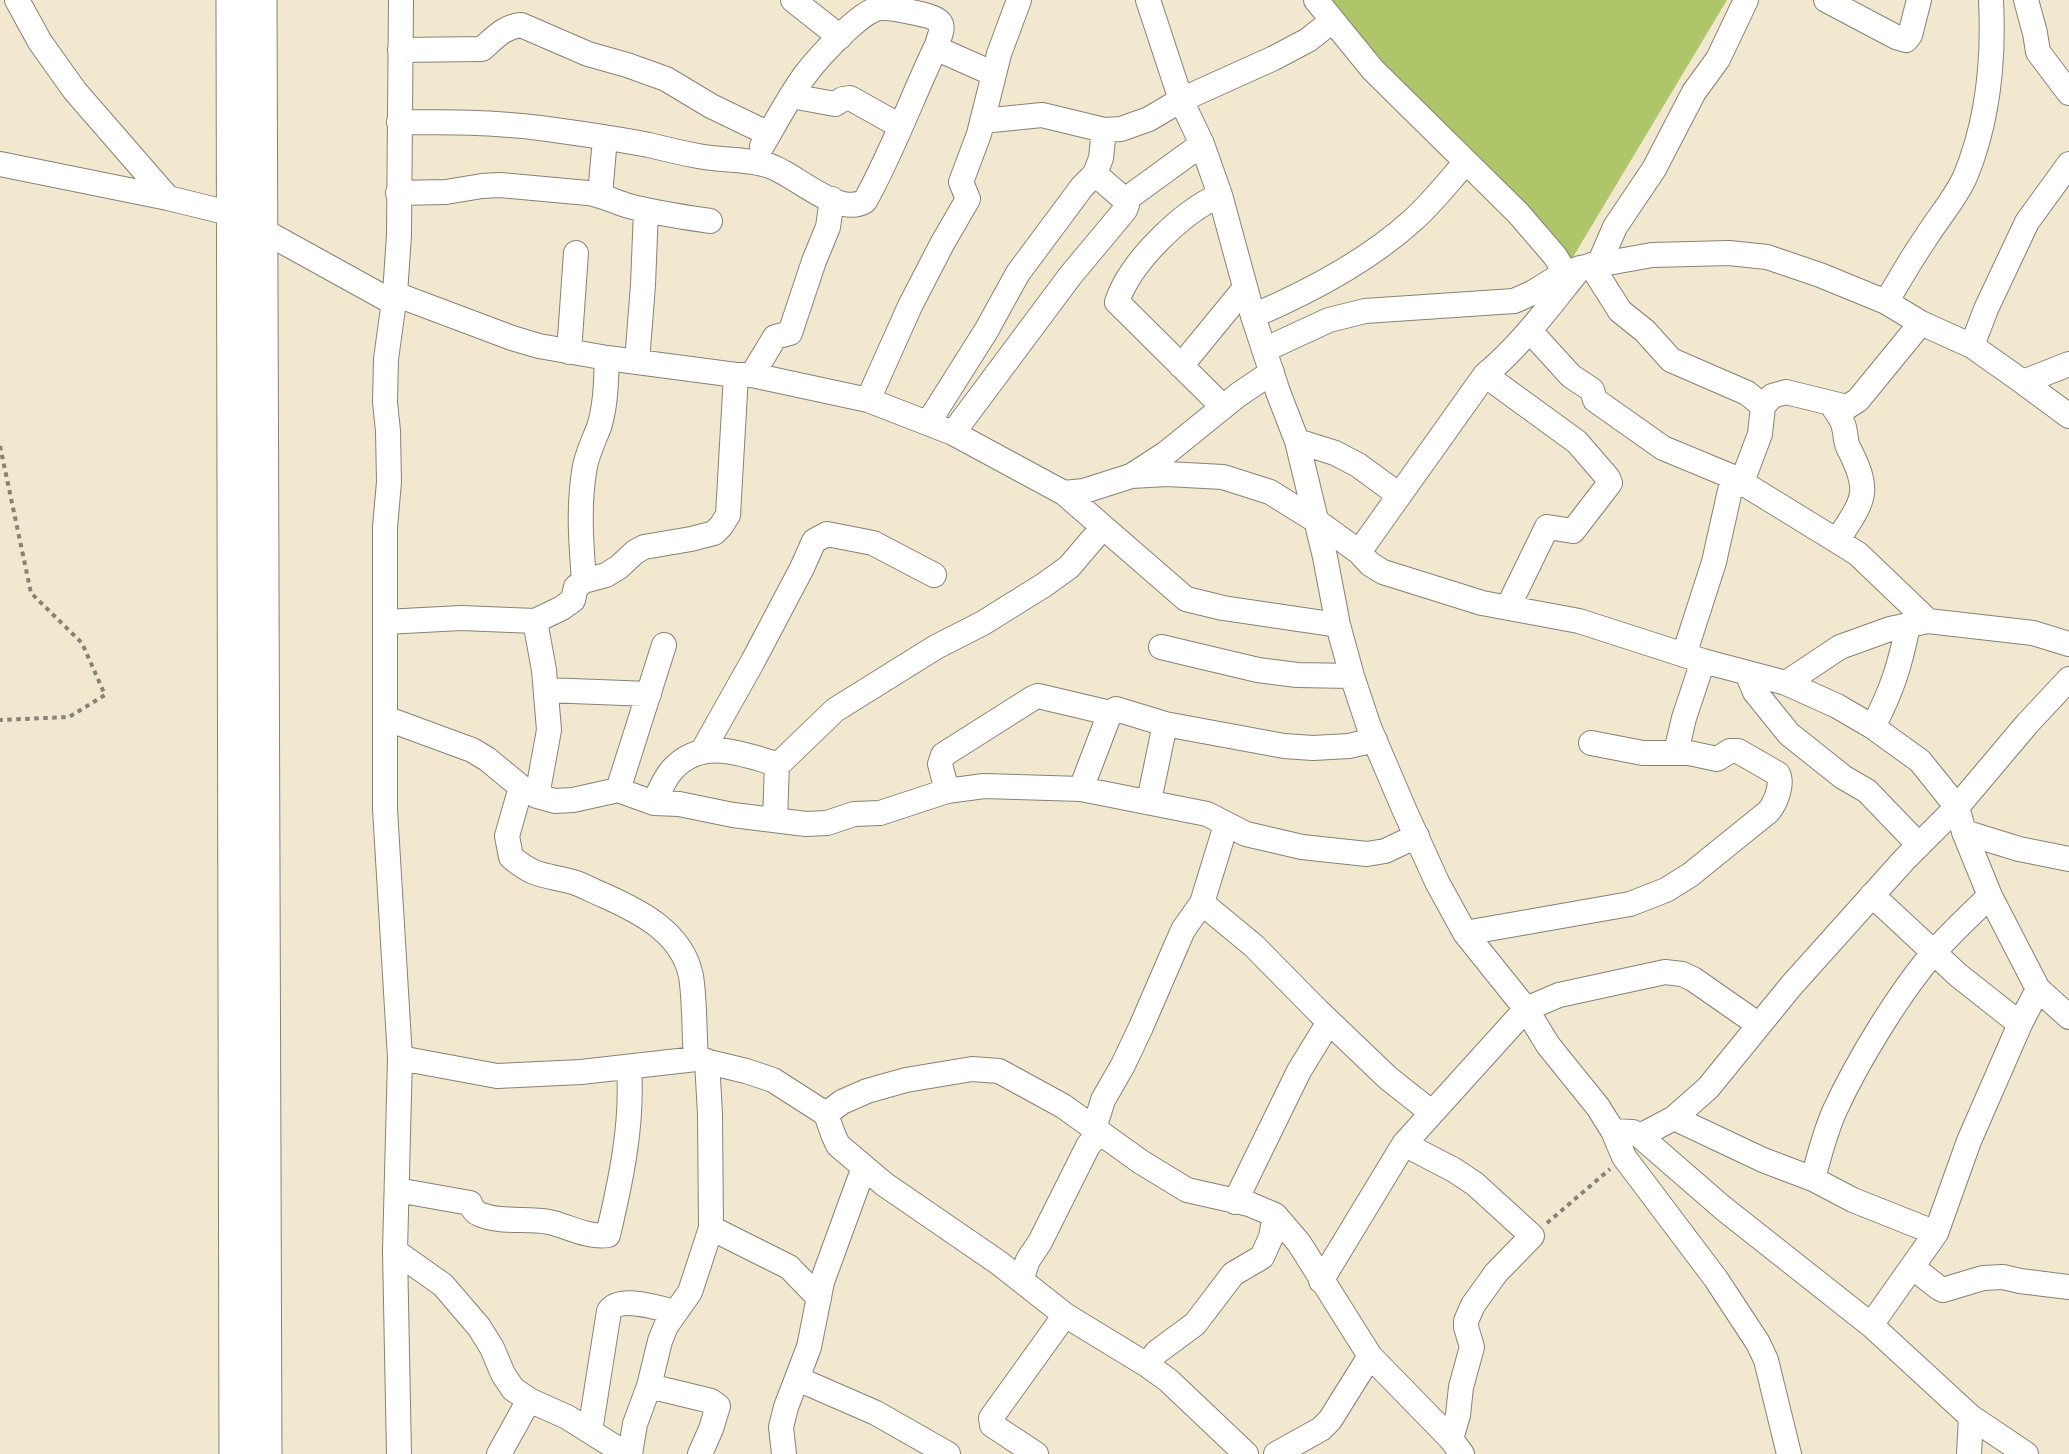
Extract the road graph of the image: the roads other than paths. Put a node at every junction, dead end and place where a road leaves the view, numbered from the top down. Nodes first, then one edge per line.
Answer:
1 (17, 0) edge
2 (233, 0) edge
3 (261, 0) edge
4 (401, 0) edge
5 (793, 0) edge
6 (1018, 0) edge
7 (1148, 0) edge
8 (1316, 0) edge
9 (1746, 0) edge
10 (1826, 0) edge
11 (1919, 0) edge
12 (1991, 0) edge
13 (2026, 0) edge
14 (882, 4) edge
15 (1332, 21) junction
16 (840, 37) junction
17 (937, 45) junction
18 (400, 50) junction
19 (994, 74) junction
20 (2069, 93) edge
21 (792, 96) junction
22 (1181, 100) junction
23 (982, 121) junction
24 (399, 122) junction
25 (900, 126) junction
26 (1104, 130) junction
27 (769, 134) junction
28 (605, 138) junction
29 (1202, 144) junction
30 (754, 161) junction
31 (1466, 162) junction
32 (0, 164) edge
33 (2069, 164) edge
34 (1095, 174) junction
35 (398, 193) junction
36 (600, 195) junction
37 (1220, 195) junction
38 (168, 198) junction
39 (832, 199) junction
40 (1125, 200) junction
41 (646, 210) junction
42 (710, 221) dead end
43 (247, 222) junction
44 (576, 253) dead end
45 (1583, 268) junction
46 (1245, 288) junction
47 (394, 298) junction
48 (1886, 302) junction
49 (1253, 316) junction
50 (1921, 323) junction
51 (1530, 331) junction
52 (1972, 346) junction
53 (569, 352) junction
54 (607, 358) junction
55 (1268, 361) junction
56 (637, 362) junction
57 (2069, 364) edge
58 (1181, 366) junction
59 (744, 375) junction
60 (1485, 375) junction
61 (2023, 382) junction
62 (868, 400) junction
63 (1831, 404) junction
64 (1763, 406) junction
65 (1223, 407) junction
66 (2069, 416) edge
67 (928, 423) junction
68 (952, 433) junction
69 (1298, 441) junction
70 (1131, 476) junction
71 (1738, 479) junction
72 (1064, 493) junction
73 (1399, 495) junction
74 (1315, 520) junction
75 (1103, 527) junction
76 (1837, 541) junction
77 (1359, 552) junction
78 (934, 576) dead end
79 (584, 581) junction
80 (1508, 607) junction
81 (535, 621) junction
82 (385, 622) junction
83 (1918, 623) junction
84 (1338, 625) junction
85 (2069, 644) edge
86 (664, 645) dead end
87 (1161, 647) dead end
88 (1694, 658) junction
89 (1747, 673) junction
90 (1352, 676) junction
91 (2069, 679) edge
92 (1786, 683) junction
93 (546, 690) junction
94 (649, 694) junction
95 (1110, 713) junction
96 (385, 718) junction
97 (1165, 724) junction
98 (1873, 727) junction
99 (1375, 740) junction
100 (1591, 742) dead end
101 (703, 750) junction
102 (1676, 752) junction
103 (777, 764) junction
104 (1081, 789) junction
105 (618, 790) junction
106 (529, 791) junction
107 (947, 791) junction
108 (1149, 801) junction
109 (654, 803) junction
110 (1957, 807) junction
111 (775, 820) junction
112 (1226, 825) junction
113 (1964, 832) junction
114 (1417, 836) junction
115 (1919, 846) junction
116 (2069, 859) edge
117 (1872, 895) junction
118 (1989, 896) junction
119 (1202, 903) junction
120 (1465, 933) junction
121 (1934, 952) junction
122 (2038, 990) junction
123 (1526, 1009) junction
124 (2066, 1010) edge
125 (1329, 1022) junction
126 (2020, 1024) junction
127 (1759, 1025) junction
128 (400, 1058) junction
129 (701, 1060) junction
130 (629, 1066) junction
131 (1431, 1112) junction
132 (826, 1114) junction
133 (1674, 1119) junction
134 (1096, 1131) junction
135 (1613, 1131) junction
136 (1640, 1136) junction
137 (1404, 1144) junction
138 (864, 1167) junction
139 (1813, 1179) junction
140 (397, 1191) junction
141 (1235, 1202) junction
142 (1275, 1215) junction
143 (711, 1228) junction
144 (1936, 1233) junction
145 (395, 1251) junction
146 (1912, 1268) junction
147 (1021, 1280) junction
148 (1322, 1281) junction
149 (2069, 1287) edge
150 (819, 1298) junction
151 (675, 1312) junction
152 (1065, 1315) junction
153 (1871, 1325) junction
154 (1370, 1356) junction
155 (1147, 1365) junction
156 (798, 1378) junction
157 (649, 1386) junction
158 (529, 1400) junction
159 (1971, 1417) junction
160 (590, 1431) junction
161 (1456, 1447) edge
162 (939, 1452) edge
163 (236, 1454) edge
164 (265, 1454) edge
165 (399, 1454) edge
166 (499, 1454) edge
167 (628, 1454) edge
168 (700, 1454) edge
169 (784, 1454) edge
170 (1036, 1454) edge
171 (1246, 1454) edge
172 (1276, 1454) edge
173 (1789, 1454) edge
174 (1969, 1454) edge
175 (2026, 1454) edge

1 - 38 street
2 - 43 main road
3 - 43 main road
4 - 18 street
5 - 16 street
6 - 19 street
7 - 22 street
8 - 15 street
9 - 45 street
10 - 11 street
12 - 48 street
13 - 20 street
14 - 16 street
14 - 17 street
15 - 22 street
15 - 31 street
16 - 21 street
17 - 19 street
17 - 25 street
18 - 24 street
18 - 27 street
19 - 23 street
21 - 25 street
21 - 27 street
22 - 26 street
22 - 29 street
23 - 26 street
23 - 62 street
24 - 28 street
24 - 35 street
25 - 39 street
26 - 34 street
27 - 30 street
28 - 30 street
28 - 36 street
29 - 37 street
29 - 40 street
30 - 39 street
31 - 45 street
31 - 49 street
32 - 38 street
33 - 52 street
34 - 40 street
34 - 67 street
35 - 36 street
35 - 47 street
36 - 41 street
37 - 46 street
37 - 58 street
38 - 43 street
39 - 59 street
40 - 68 street
41 - 42 street
41 - 56 street
43 - 47 street
43 - 163 main road
43 - 164 main road
44 - 53 street
45 - 48 street
45 - 51 street
45 - 55 street
45 - 64 street
46 - 49 street
46 - 58 street
47 - 53 street
47 - 82 street
48 - 50 street
49 - 55 street
50 - 52 street
50 - 63 street
51 - 60 street
51 - 71 street
52 - 61 street
53 - 54 street
54 - 56 street
54 - 79 street
55 - 65 street
55 - 69 street
56 - 59 street
57 - 61 street
58 - 65 street
59 - 62 street
59 - 79 street
60 - 73 street
60 - 80 street
61 - 66 street
62 - 67 street
63 - 64 street
63 - 76 street
64 - 71 street
65 - 70 street
67 - 68 street
68 - 72 street
69 - 73 street
69 - 74 street
70 - 72 street
70 - 74 street
71 - 76 street
71 - 88 street
72 - 75 street
73 - 77 street
74 - 77 street
74 - 84 street
75 - 84 street
75 - 103 street
76 - 83 street
77 - 80 street
78 - 101 street
79 - 81 street
80 - 88 street
81 - 82 street
81 - 93 street
82 - 96 street
83 - 85 street
83 - 92 street
83 - 98 street
84 - 90 street
86 - 94 street
87 - 90 street
88 - 89 street
88 - 102 street
89 - 92 street
89 - 115 street
90 - 99 street
91 - 110 street
92 - 98 street
93 - 94 street
93 - 106 street
94 - 105 street
95 - 97 street
95 - 104 street
95 - 107 street
96 - 106 street
96 - 128 street
97 - 99 street
97 - 108 street
98 - 110 street
99 - 114 street
100 - 102 street
101 - 103 street
101 - 109 street
102 - 120 street
103 - 111 street
104 - 107 street
104 - 108 street
105 - 106 street
105 - 109 street
106 - 129 street
107 - 111 street
108 - 112 street
109 - 111 street
110 - 113 street
110 - 115 street
112 - 114 street
112 - 119 street
113 - 116 street
113 - 118 street
114 - 120 street
115 - 117 street
117 - 121 street
117 - 127 street
118 - 121 street
118 - 122 street
119 - 125 street
119 - 134 street
120 - 123 street
121 - 126 street
121 - 139 street
122 - 124 street
122 - 126 street
123 - 127 street
123 - 131 street
123 - 135 street
125 - 131 street
125 - 141 street
126 - 144 street
127 - 133 street
128 - 130 street
128 - 140 street
129 - 130 street
129 - 132 street
129 - 143 street
130 - 140 street
131 - 137 street
132 - 134 street
132 - 138 street
133 - 136 street
133 - 139 street
134 - 141 street
134 - 147 street
135 - 136 street
135 - 173 street
136 - 153 street
137 - 148 street
137 - 161 street
138 - 147 street
138 - 150 street
139 - 144 street
140 - 145 street
141 - 142 street
142 - 148 street
142 - 155 street
143 - 150 street
143 - 151 street
144 - 146 street
145 - 158 street
145 - 165 street
146 - 149 street
146 - 153 street
147 - 152 street
148 - 154 street
150 - 156 street
151 - 157 street
151 - 160 street
152 - 155 street
152 - 170 street
153 - 159 street
154 - 161 street
154 - 172 street
155 - 171 street
156 - 162 street
156 - 169 street
157 - 167 street
157 - 168 street
158 - 160 street
158 - 166 street
159 - 174 street
159 - 175 street
160 - 167 street

